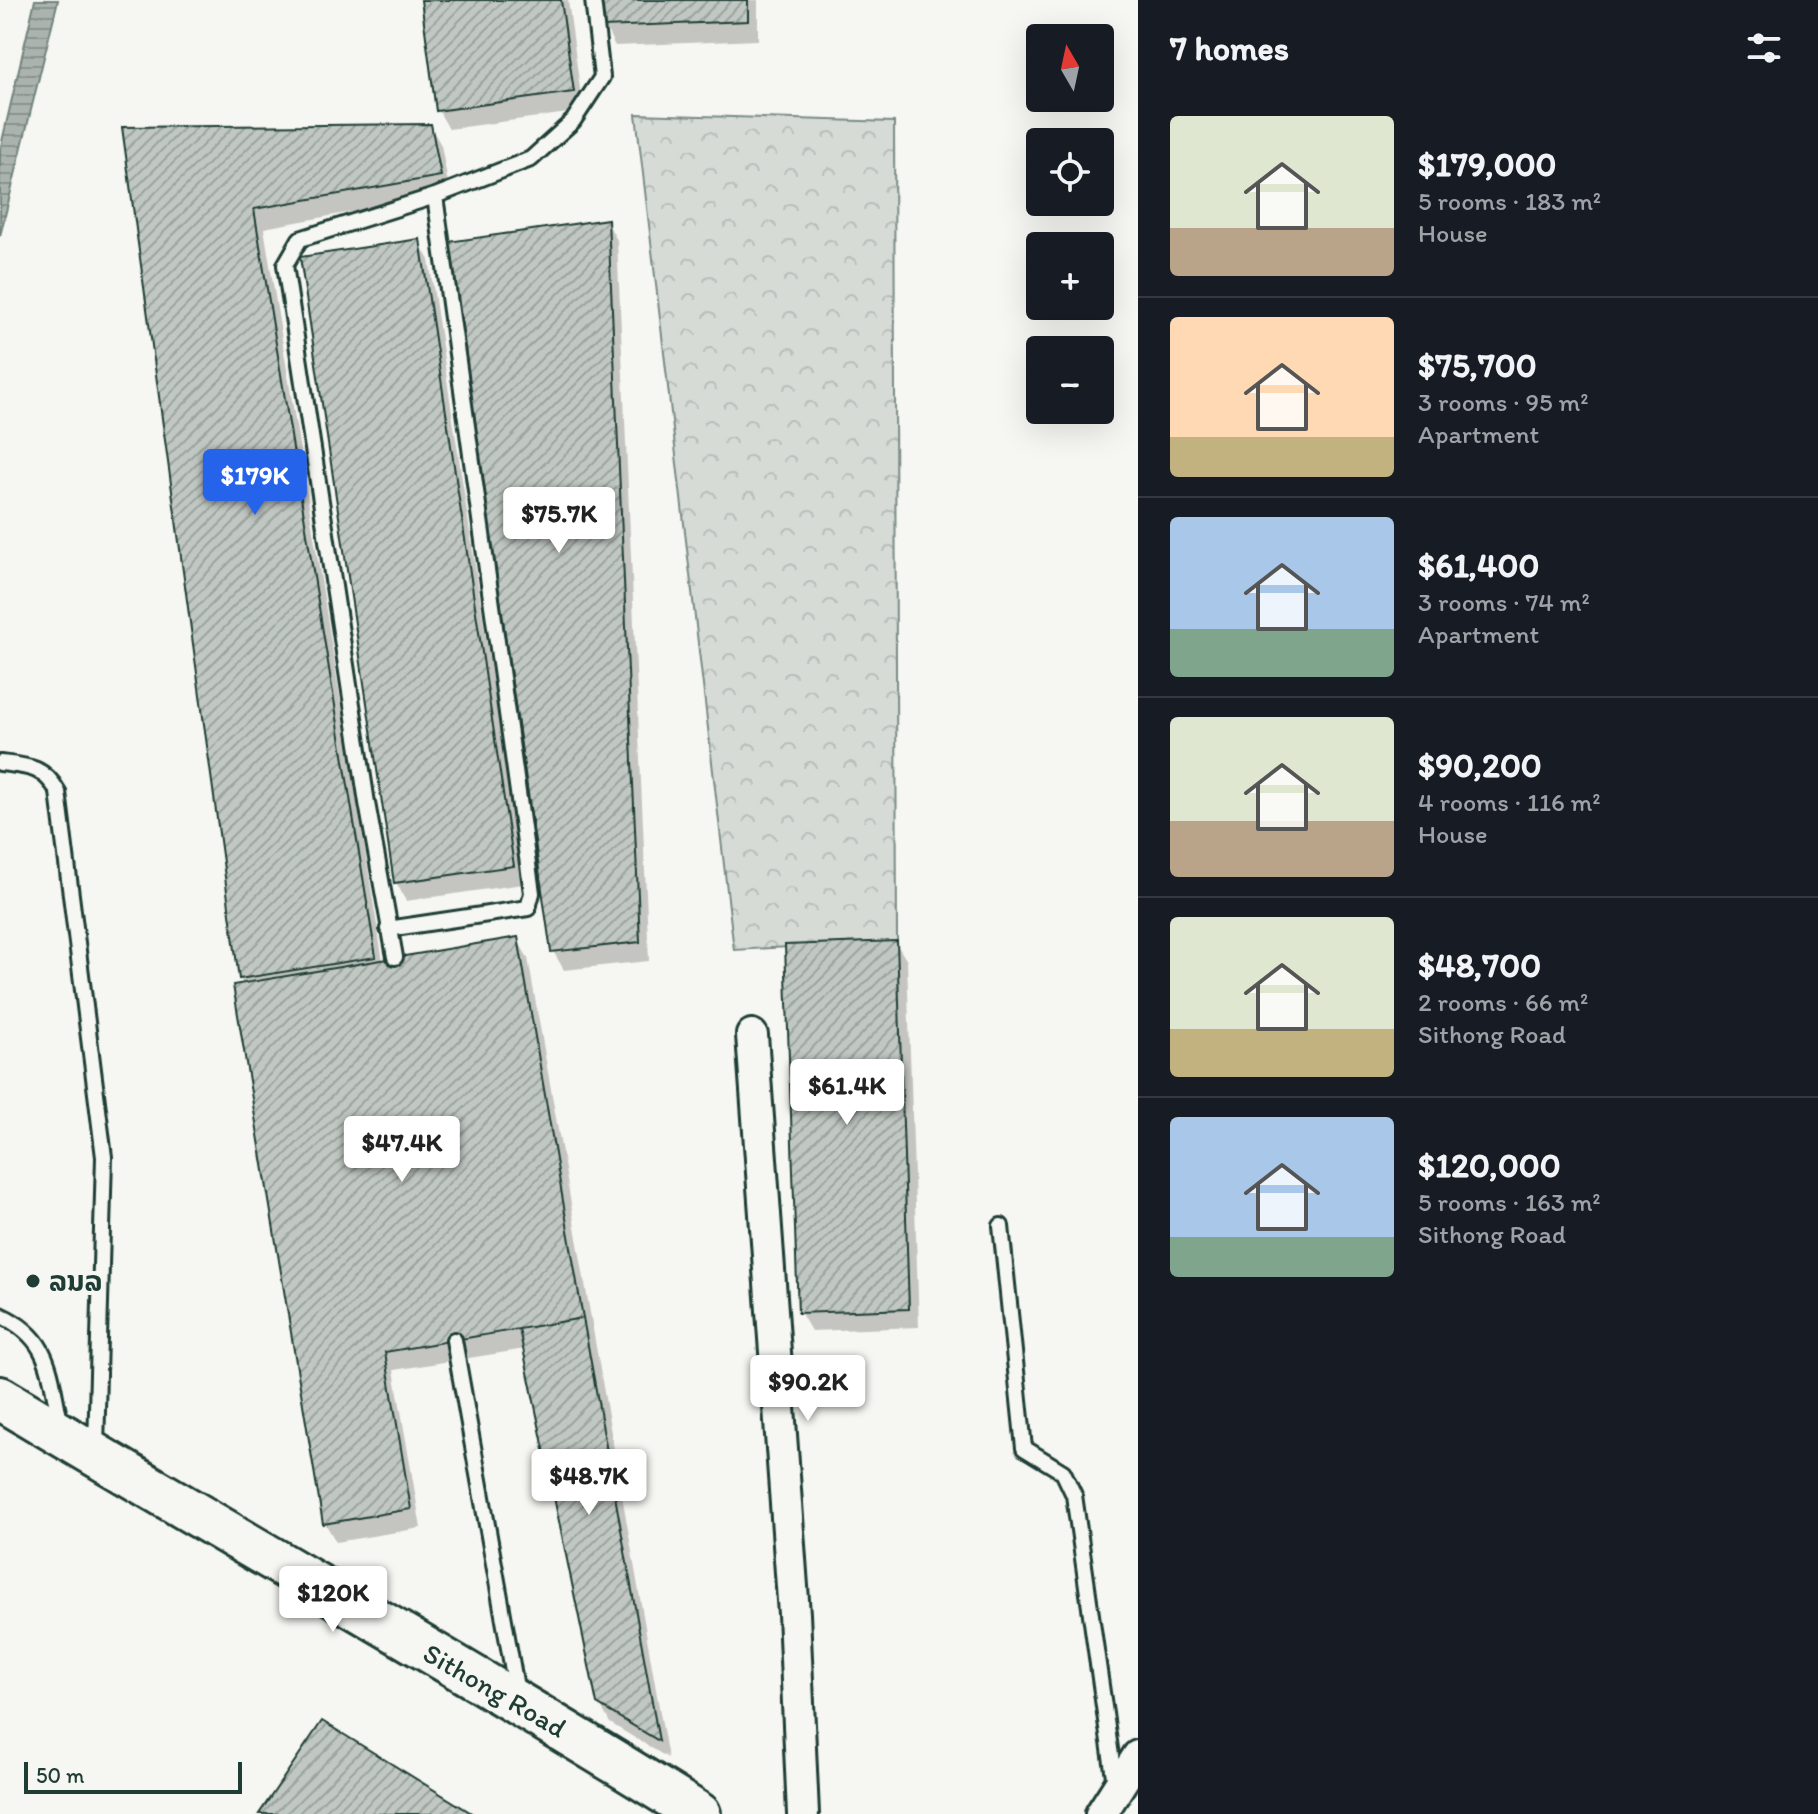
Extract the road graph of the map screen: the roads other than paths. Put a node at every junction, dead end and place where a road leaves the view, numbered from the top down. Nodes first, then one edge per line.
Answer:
1 (593, 0) edge
2 (435, 196) junction
3 (0, 763) edge
4 (388, 929) junction
5 (395, 957) dead end
6 (752, 1035) dead end
7 (1001, 1226) dead end
8 (0, 1315) edge
9 (454, 1340) dead end
10 (0, 1398) edge
11 (79, 1446) junction
12 (518, 1701) junction
13 (1138, 1756) edge
14 (1108, 1801) edge
15 (699, 1814) edge
16 (803, 1814) edge

1 - 2 lane
2 - 4 lane
2 - 4 lane
3 - 11 lane
4 - 5 lane
6 - 16 street
7 - 14 lane
8 - 11 lane
9 - 12 lane
10 - 11 main road, Sithong Road
11 - 12 main road, Sithong Road
12 - 15 main road, Sithong Road
13 - 14 street

